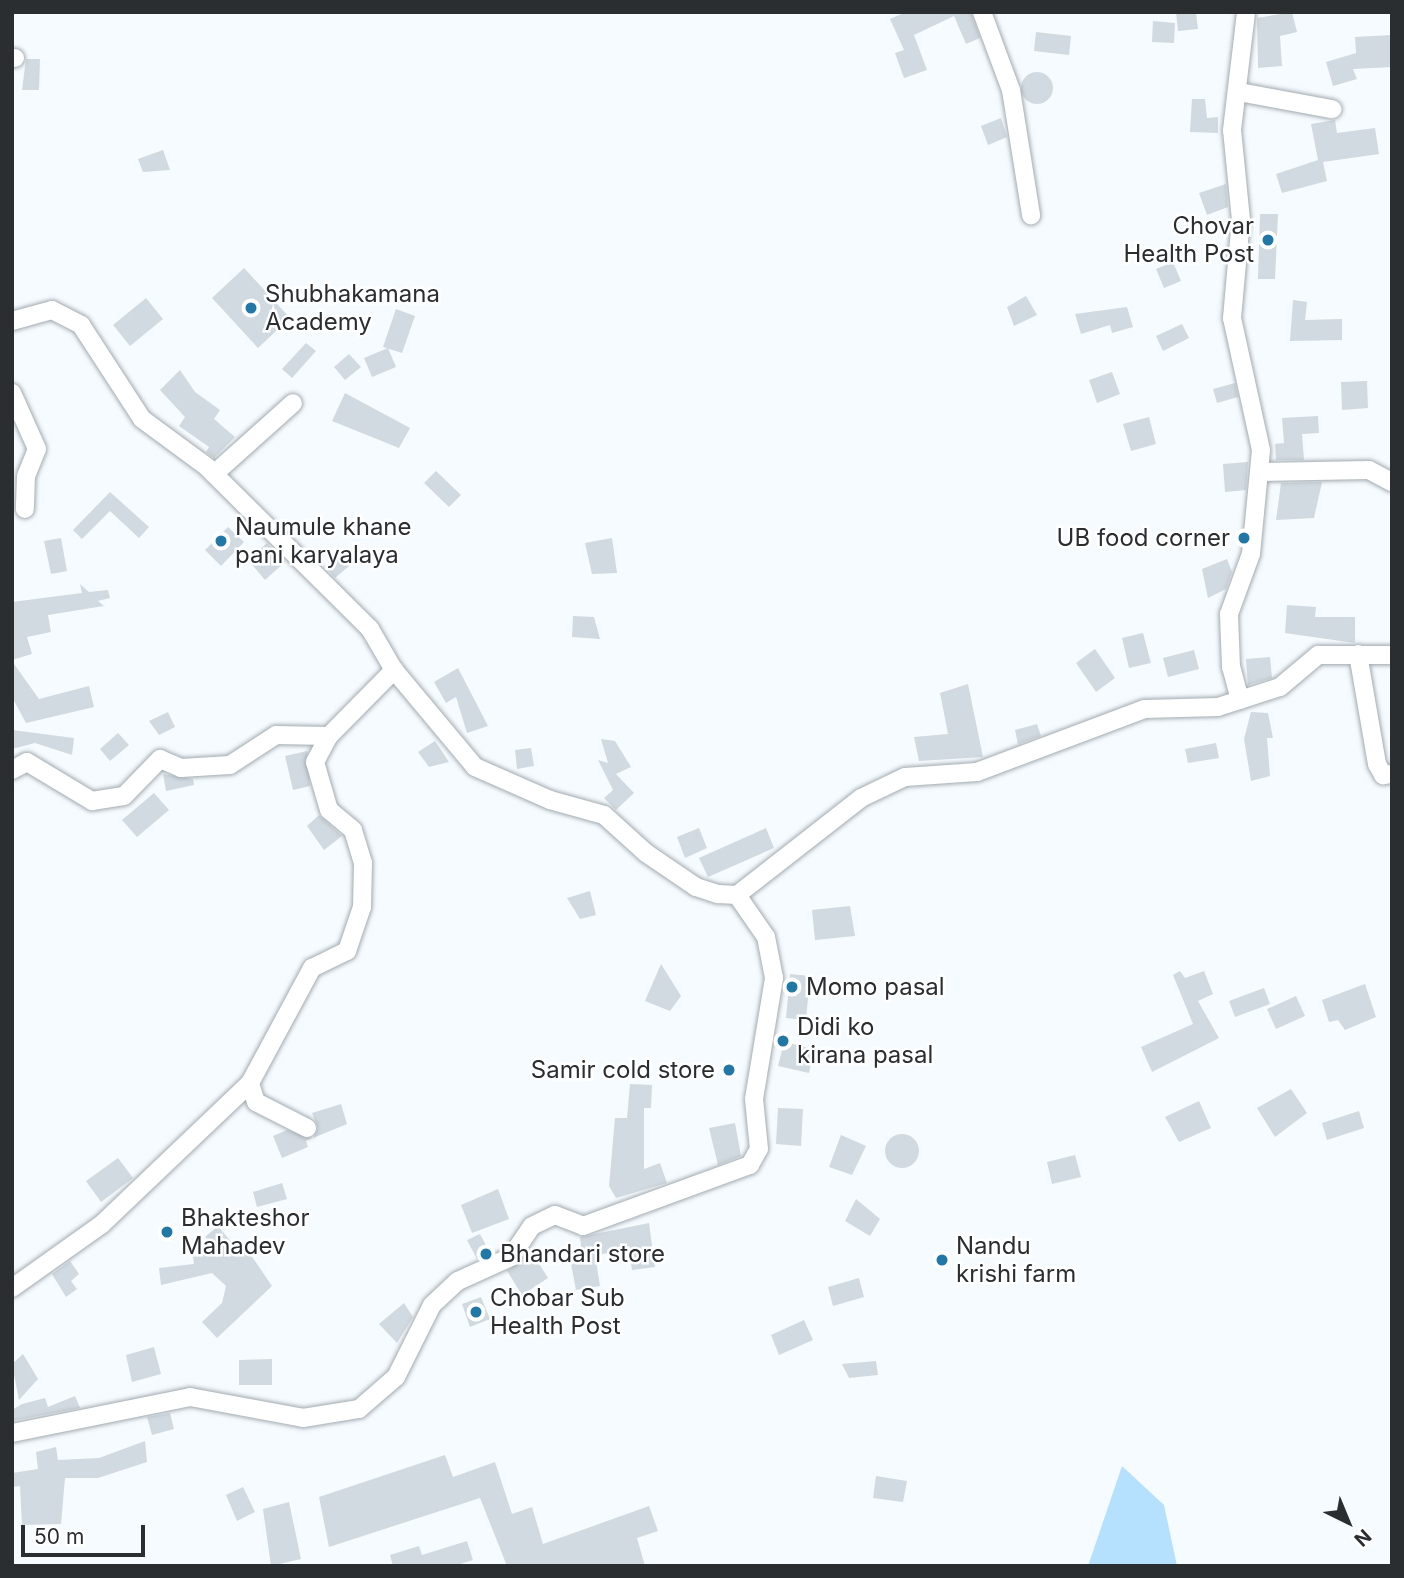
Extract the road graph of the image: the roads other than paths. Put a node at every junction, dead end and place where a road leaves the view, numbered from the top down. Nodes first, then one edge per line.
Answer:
1 (982, 12) edge
2 (1246, 12) edge
3 (1239, 92) junction
4 (1332, 109) dead end
5 (1031, 215) dead end
6 (12, 321) edge
7 (12, 393) edge
8 (293, 403) dead end
9 (1260, 472) junction
10 (214, 474) junction
11 (1392, 482) edge
12 (25, 509) dead end
13 (1358, 654) junction
14 (1392, 655) edge
15 (394, 670) junction
16 (1240, 700) junction
17 (329, 736) junction
18 (12, 769) edge
19 (1392, 774) edge
20 (737, 895) junction
21 (250, 1083) junction
22 (307, 1128) dead end
23 (12, 1288) edge
24 (12, 1433) edge

1 - 5 street
2 - 3 street
3 - 4 street
3 - 9 street
6 - 10 street
7 - 12 street
8 - 10 street
9 - 11 street
9 - 16 street
10 - 15 street
13 - 14 street
13 - 16 street
13 - 19 street
15 - 17 street
15 - 20 street
16 - 20 street
17 - 18 street
17 - 21 street
20 - 24 street
21 - 22 street
21 - 23 street

